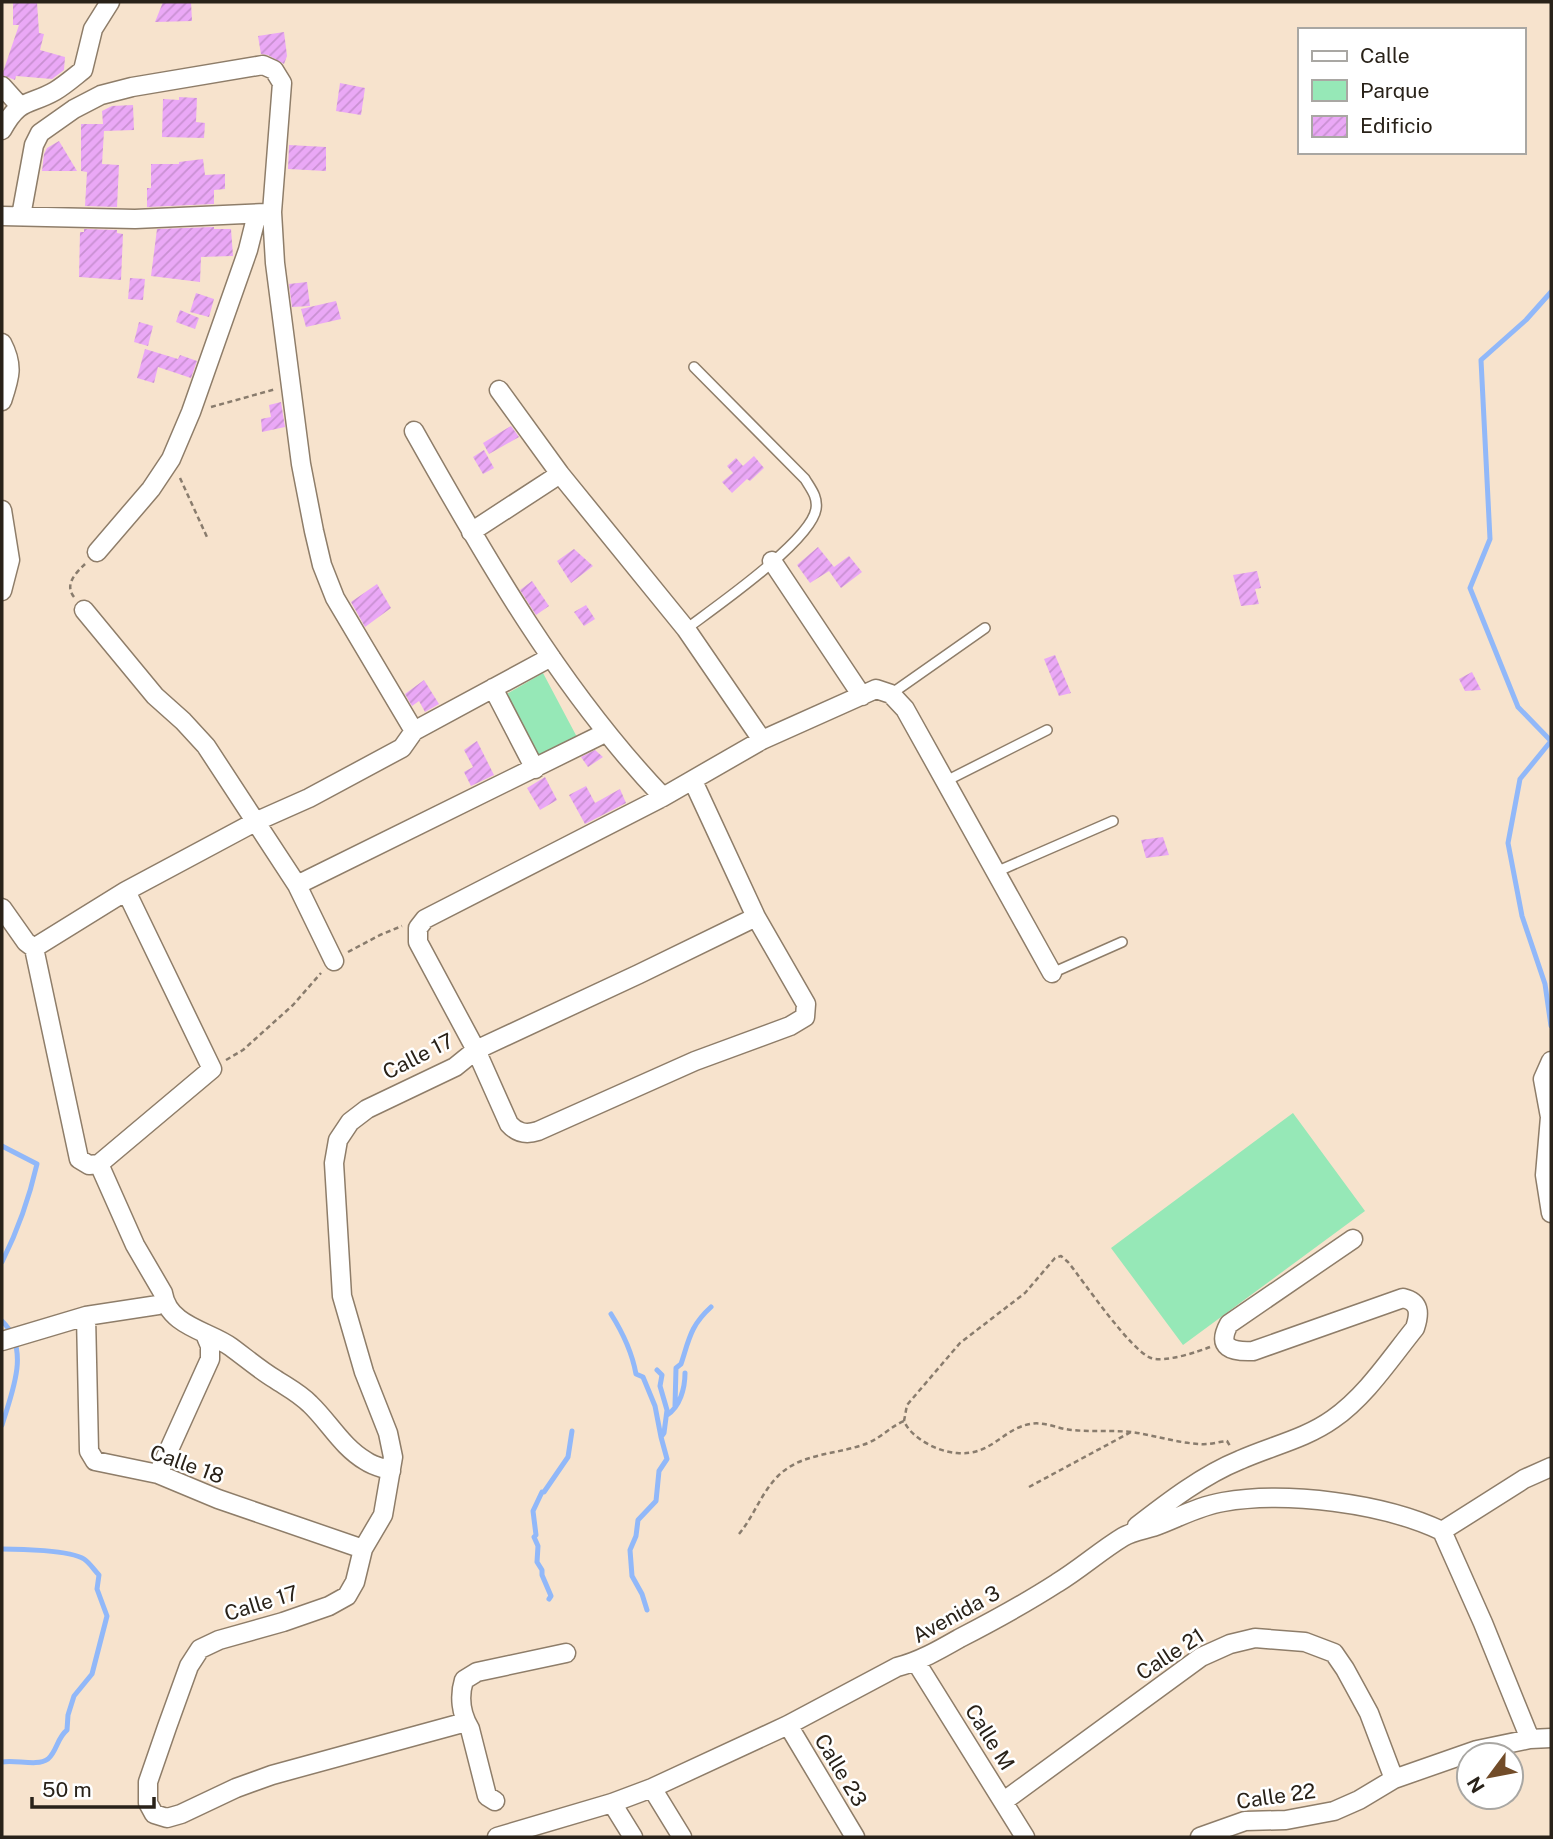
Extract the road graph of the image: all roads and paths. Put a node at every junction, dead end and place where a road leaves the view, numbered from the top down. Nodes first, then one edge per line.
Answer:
1 (110, 2) edge
2 (2, 86) edge
3 (20, 106) junction
4 (2, 130) edge
5 (265, 213) junction
6 (2, 216) edge
7 (21, 216) junction
8 (2, 343) edge
9 (694, 367) dead end
10 (291, 385) junction
11 (499, 390) dead end
12 (2, 401) edge
13 (191, 412) junction
14 (414, 431) dead end
15 (171, 459) junction
16 (560, 474) junction
17 (2, 510) edge
18 (471, 532) junction
19 (206, 537) dead end
20 (97, 552) joint
21 (772, 561) junction
22 (2, 591) edge
23 (84, 610) joint
24 (985, 628) dead end
25 (686, 629) junction
26 (551, 657) junction
27 (493, 688) junction
28 (891, 694) junction
29 (862, 696) junction
30 (1047, 730) dead end
31 (414, 731) junction
32 (605, 733) junction
33 (762, 740) junction
34 (535, 769) junction
35 (693, 781) junction
36 (946, 781) junction
37 (663, 797) junction
38 (1113, 821) dead end
39 (255, 822) junction
40 (996, 872) junction
41 (297, 885) junction
42 (126, 891) junction
43 (2, 908) edge
44 (755, 917) junction
45 (418, 928) junction
46 (1122, 942) dead end
47 (34, 948) junction
48 (334, 961) junction
49 (1052, 973) joint
50 (476, 1050) junction
51 (1551, 1061) edge
52 (212, 1069) junction
53 (99, 1164) junction
54 (1551, 1213) edge
55 (1353, 1239) dead end
56 (164, 1302) junction
57 (86, 1316) junction
58 (205, 1334) junction
59 (2, 1341) edge
60 (1224, 1341) junction
61 (904, 1421) junction
62 (1131, 1432) junction
63 (1240, 1460) junction
64 (1551, 1468) edge
65 (391, 1471) junction
66 (158, 1474) junction
67 (1029, 1487) dead end
68 (1441, 1531) junction
69 (739, 1534) dead end
70 (1125, 1535) junction
71 (363, 1549) junction
72 (566, 1653) dead end
73 (916, 1662) junction
74 (466, 1722) junction
75 (788, 1726) junction
76 (1551, 1738) edge
77 (1530, 1739) junction
78 (1394, 1779) junction
79 (652, 1788) junction
80 (495, 1801) dead end
81 (1004, 1801) junction
82 (612, 1803) junction
83 (497, 1837) edge
84 (633, 1837) edge
85 (682, 1837) edge
86 (855, 1837) edge
87 (1026, 1837) edge
88 (1200, 1837) edge

1 - 3 street
2 - 3 street
3 - 4 street
5 - 7 street
5 - 7 street
5 - 10 street
5 - 13 street
6 - 7 street
8 - 12 street
9 - 21 lane
10 - 13 path
10 - 31 street
11 - 16 street
13 - 15 street
14 - 18 street
15 - 19 path
15 - 20 street
16 - 18 street
16 - 25 street
17 - 22 street
18 - 26 street
20 - 23 path
21 - 25 lane
21 - 29 street
23 - 39 street
24 - 28 lane
25 - 33 street
26 - 27 street
26 - 32 street
27 - 31 street
27 - 34 street
28 - 29 street
28 - 36 street
29 - 33 street
30 - 36 lane
31 - 39 street
32 - 34 street
32 - 37 street
33 - 35 street
34 - 41 street
35 - 37 street
35 - 44 street
36 - 40 street
37 - 45 street
38 - 40 lane
39 - 41 street
39 - 42 street
40 - 49 street
41 - 48 street
42 - 47 street
42 - 52 street
43 - 47 street
44 - 50 street, Calle 17
44 - 50 street
45 - 48 path
45 - 50 street
46 - 49 lane
47 - 53 street
48 - 52 path
50 - 65 street, Calle 17
51 - 54 street
52 - 53 street
53 - 56 street
55 - 60 street
56 - 57 street
56 - 58 street
57 - 59 street
57 - 66 street, Calle 18
58 - 65 street
58 - 66 street
60 - 61 path
60 - 63 street
61 - 62 path
61 - 69 path
62 - 63 path
62 - 67 path
63 - 70 street
64 - 68 street
65 - 71 street, Calle 17
66 - 71 street, Calle 18
68 - 70 street, Avenida 3
68 - 77 street
70 - 73 street, Avenida 3
71 - 74 street, Calle 17
72 - 74 street
73 - 75 street, Avenida 3
73 - 81 street, Calle M
74 - 80 street
75 - 79 street, Avenida 3
75 - 86 street, Calle 23
76 - 77 street, Calle 22
77 - 78 street, Calle 22
78 - 81 street, Calle 21
78 - 88 street, Calle 22
79 - 82 street, Avenida 3
79 - 85 street
81 - 87 street, Calle M
82 - 83 street, Avenida 3
82 - 84 street

